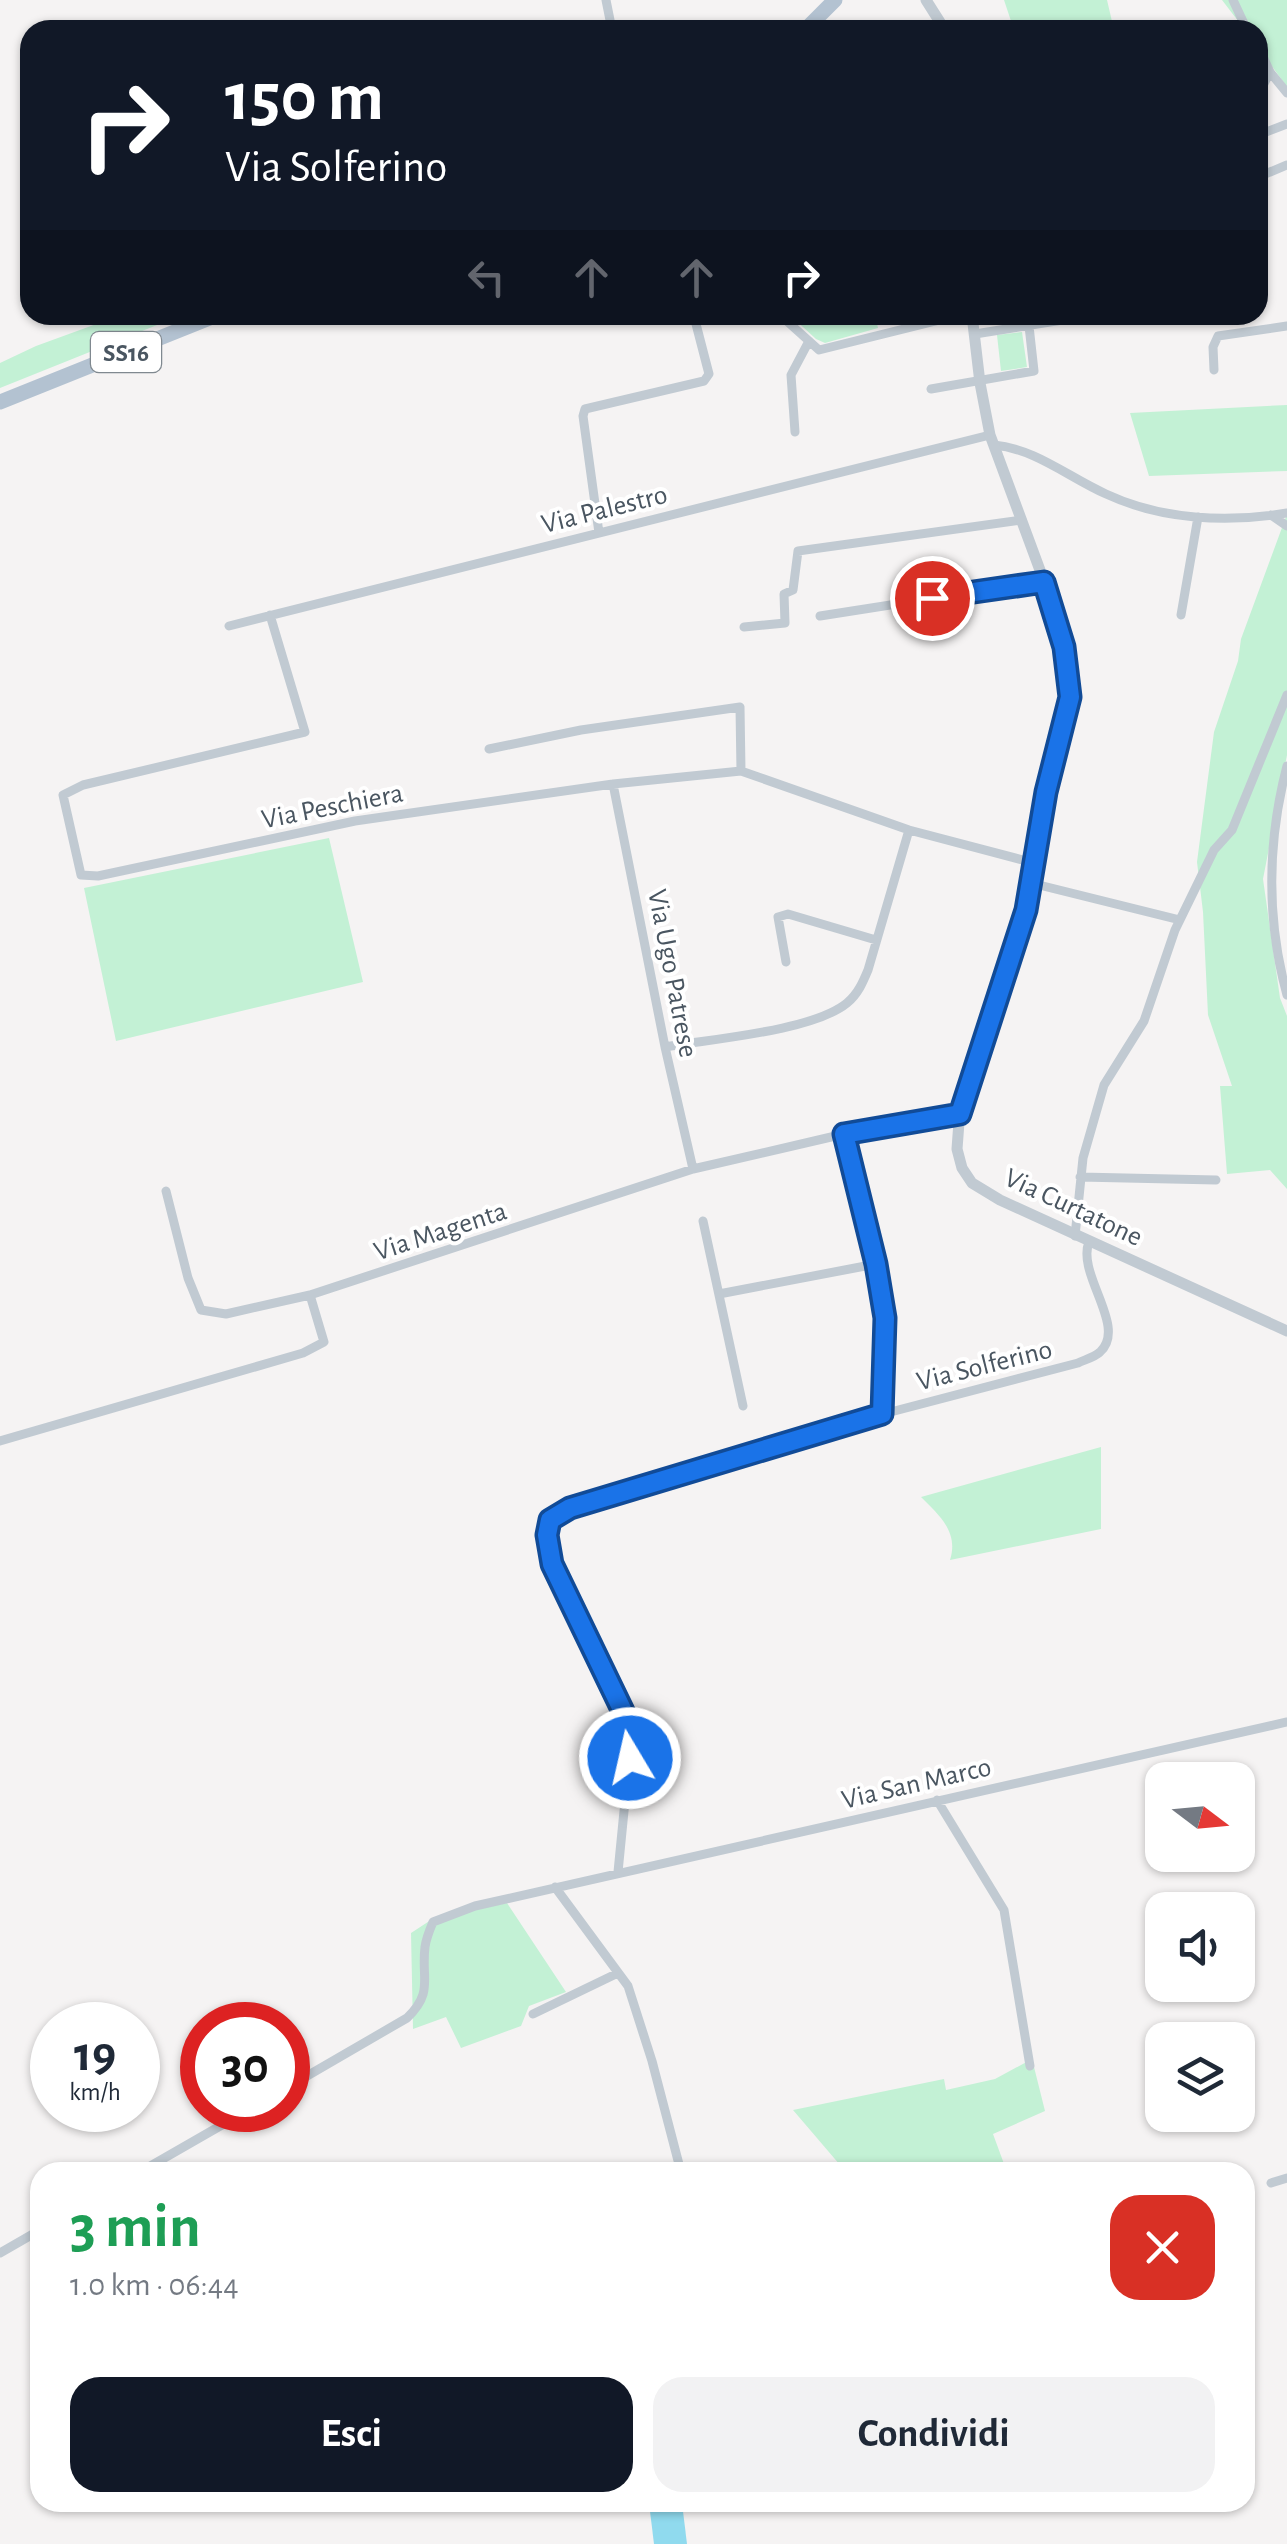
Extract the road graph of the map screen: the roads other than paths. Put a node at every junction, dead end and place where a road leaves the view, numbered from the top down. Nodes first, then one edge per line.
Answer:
1 (834, 0) edge
2 (815, 20) edge
3 (1268, 68) edge
4 (1270, 72) junction
5 (1268, 76) edge
6 (1287, 94) edge
7 (192, 325) edge
8 (696, 325) edge
9 (791, 325) edge
10 (920, 325) edge
11 (974, 325) edge
12 (1035, 325) edge
13 (1029, 326) junction
14 (1287, 326) edge
15 (975, 334) junction
16 (809, 341) junction
17 (1214, 370) dead end
18 (979, 378) junction
19 (931, 389) dead end
20 (0, 402) edge
21 (795, 432) dead end
22 (992, 440) junction
23 (1287, 513) edge
24 (1271, 515) junction
25 (1198, 517) junction
26 (1022, 520) junction
27 (1287, 526) edge
28 (599, 533) junction
29 (1044, 582) junction
30 (1181, 615) dead end
31 (270, 616) junction
32 (820, 616) dead end
33 (229, 626) dead end
34 (744, 627) dead end
35 (1287, 695) edge
36 (490, 749) dead end
37 (1287, 766) edge
38 (741, 771) junction
39 (613, 784) junction
40 (909, 830) junction
41 (1034, 864) junction
42 (1031, 884) junction
43 (1180, 920) junction
44 (876, 940) junction
45 (786, 962) dead end
46 (1287, 994) edge
47 (665, 1047) junction
48 (960, 1114) junction
49 (844, 1134) junction
50 (693, 1169) junction
51 (1080, 1177) junction
52 (1216, 1180) dead end
53 (166, 1191) dead end
54 (703, 1221) dead end
55 (1075, 1236) junction
56 (1089, 1242) junction
57 (876, 1264) junction
58 (719, 1294) junction
59 (310, 1295) junction
60 (1287, 1331) edge
61 (743, 1406) dead end
62 (882, 1414) junction
63 (0, 1441) edge
64 (1287, 1722) edge
65 (937, 1800) junction
66 (618, 1872) junction
67 (555, 1887) junction
68 (618, 1973) junction
69 (534, 2014) dead end
70 (1030, 2066) dead end
71 (310, 2075) edge
72 (210, 2132) edge
73 (157, 2162) edge
74 (678, 2162) edge
75 (1287, 2178) edge
76 (1271, 2183) dead end
77 (30, 2236) edge
78 (0, 2253) edge

1 - 2 main road
3 - 4 street
4 - 5 street
4 - 6 street
7 - 20 main road, SS16
8 - 28 street
9 - 16 street
10 - 16 street
11 - 15 street, Via Curtatone
12 - 13 street
13 - 15 street
13 - 18 street
14 - 17 street
15 - 18 street, Via Curtatone
16 - 21 street
18 - 19 street
18 - 22 street, Via Curtatone
22 - 25 street
22 - 26 street, Via Curtatone
22 - 28 street, Via Palestro
23 - 24 street
24 - 25 street
24 - 27 street
25 - 30 street
26 - 29 street, Via Curtatone
26 - 34 street
28 - 31 street, Via Palestro
29 - 32 street
29 - 41 street, Via Curtatone
31 - 33 street, Via Palestro
31 - 39 street, Via Peschiera
35 - 43 street
36 - 38 street
37 - 46 street
38 - 39 street, Via Peschiera
38 - 40 street, Via Peschiera
39 - 47 street, Via Ugo Patrese
40 - 41 street, Via Peschiera
40 - 44 street
41 - 42 street, Via Curtatone
42 - 43 street
42 - 48 street, Via Curtatone
43 - 51 street
44 - 45 street
44 - 47 street
47 - 50 street, Via Ugo Patrese
48 - 49 street, Via Magenta
48 - 55 street, Via Curtatone
49 - 50 street, Via Magenta
49 - 57 street
50 - 59 street, Via Magenta
51 - 52 street
51 - 55 street
53 - 59 street, Via Magenta
54 - 58 street
55 - 56 street, Via Curtatone
56 - 60 street, Via Curtatone
56 - 62 street, Via Solferino
57 - 58 street
57 - 62 street
58 - 61 street
59 - 63 street
62 - 66 street, Via Solferino
64 - 65 street, Via San Marco
65 - 66 street, Via San Marco
65 - 70 street
66 - 67 street, Via San Marco
67 - 68 street
67 - 71 street, Via San Marco
68 - 69 street
68 - 74 street
72 - 73 street
75 - 76 street
77 - 78 street

